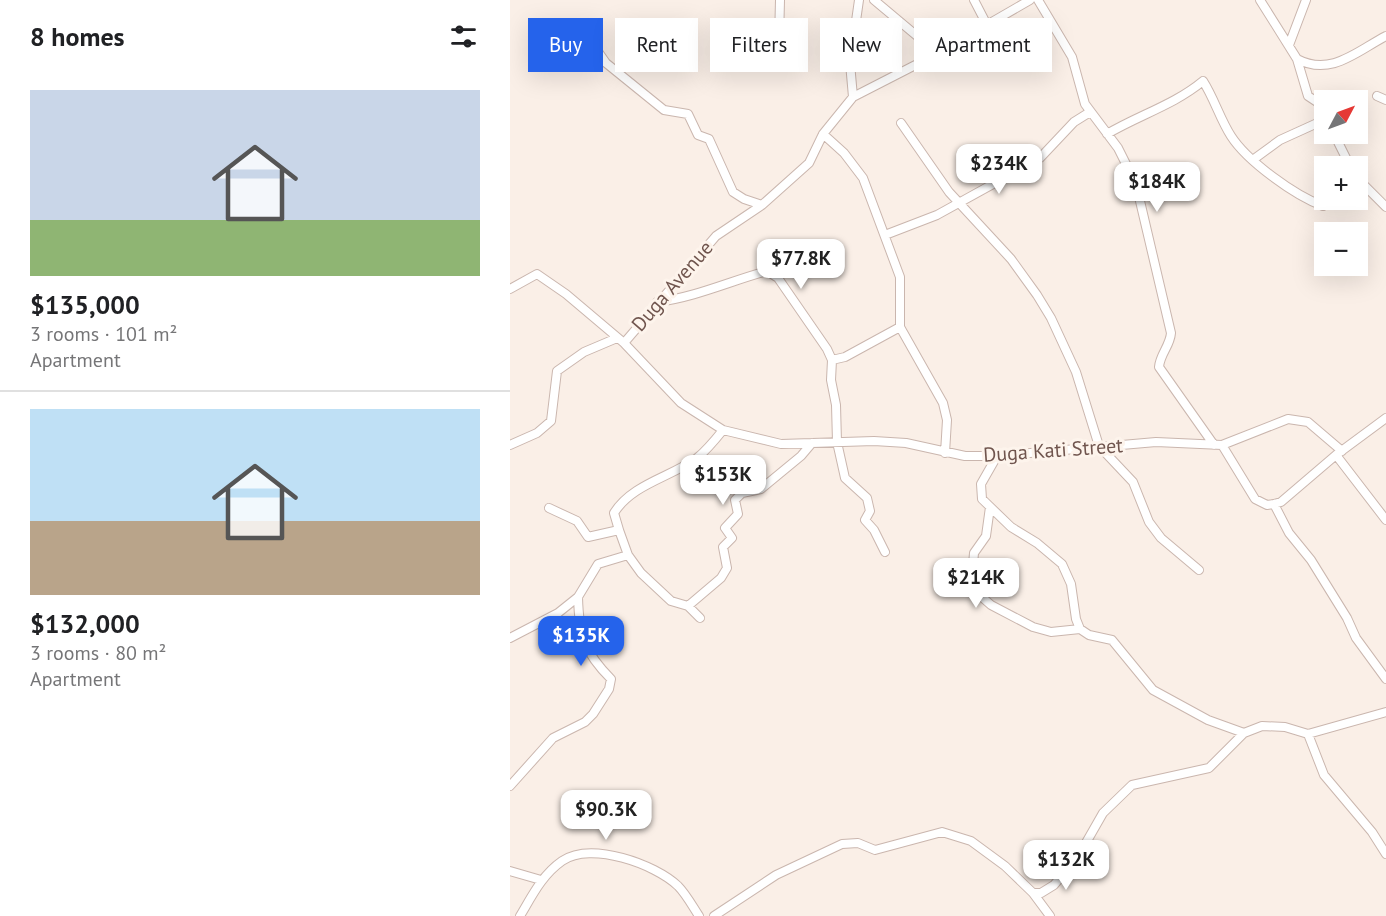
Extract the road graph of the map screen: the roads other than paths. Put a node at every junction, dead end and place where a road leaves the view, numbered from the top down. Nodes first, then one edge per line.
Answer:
1 (780, 0) edge
2 (859, 0) edge
3 (874, 0) edge
4 (974, 0) edge
5 (1030, 0) edge
6 (1038, 0) edge
7 (1260, 0) edge
8 (1306, 0) edge
9 (780, 18) edge
10 (983, 18) edge
11 (999, 18) edge
12 (914, 34) edge
13 (1386, 36) edge
14 (1289, 45) junction
15 (1297, 58) junction
16 (603, 59) edge
17 (914, 66) edge
18 (1377, 96) dead end
19 (853, 97) junction
20 (1314, 100) edge
21 (1386, 100) edge
22 (1090, 112) junction
23 (901, 123) dead end
24 (1314, 125) edge
25 (823, 134) junction
26 (1107, 134) junction
27 (1254, 159) junction
28 (1368, 190) edge
29 (958, 202) junction
30 (1314, 202) edge
31 (762, 205) junction
32 (1386, 207) edge
33 (885, 235) junction
34 (510, 289) edge
35 (657, 302) junction
36 (900, 327) junction
37 (620, 340) junction
38 (832, 360) junction
39 (1386, 418) edge
40 (723, 430) junction
41 (837, 442) junction
42 (812, 443) junction
43 (510, 445) edge
44 (1218, 445) junction
45 (1099, 446) junction
46 (945, 453) junction
47 (1339, 453) junction
48 (997, 456) junction
49 (1274, 504) junction
50 (990, 507) junction
51 (549, 508) dead end
52 (1386, 520) edge
53 (619, 530) junction
54 (885, 552) dead end
55 (628, 555) junction
56 (1199, 570) dead end
57 (578, 597) junction
58 (688, 606) junction
59 (700, 618) dead end
60 (1080, 629) junction
61 (510, 638) edge
62 (1386, 679) edge
63 (1386, 712) edge
64 (1244, 733) junction
65 (1308, 734) junction
66 (510, 786) edge
67 (1386, 854) edge
68 (510, 871) edge
69 (542, 880) junction
70 (1033, 893) junction
71 (520, 916) edge
72 (699, 916) edge
73 (714, 916) edge
74 (1050, 916) edge

1 - 9 street
2 - 19 street
3 - 12 street
4 - 10 street
5 - 11 street, Duga Avenue
6 - 22 street
7 - 14 street
8 - 14 street
13 - 15 street
14 - 15 street
15 - 20 street
16 - 31 street
17 - 19 street, Duga Avenue
18 - 21 street
19 - 25 street, Duga Avenue
22 - 26 street
22 - 29 street
23 - 29 street
24 - 27 street
25 - 31 street, Duga Avenue
25 - 33 street
26 - 27 street
26 - 44 street
27 - 30 street
28 - 32 street
29 - 33 street
29 - 45 street
31 - 35 street, Duga Avenue
33 - 36 street
34 - 37 street, Duga Avenue
35 - 37 street, Duga Avenue
35 - 38 street
36 - 38 street
36 - 46 street
37 - 40 street, Duga Kati Street
37 - 43 street
38 - 41 street
39 - 47 street
40 - 42 street, Duga Kati Street
40 - 53 street
41 - 42 street, Duga Kati Street
41 - 46 street, Duga Kati Street
41 - 54 street
42 - 58 street
44 - 45 street, Duga Kati Street
44 - 47 street
44 - 49 street
45 - 48 street, Duga Kati Street
45 - 56 street
46 - 48 street, Duga Kati Street
47 - 49 street
47 - 52 street
48 - 50 street
49 - 62 street
50 - 60 street
50 - 60 street
51 - 53 street
53 - 55 street
55 - 57 street
55 - 58 street
57 - 61 street
57 - 66 street
58 - 59 street
60 - 64 street
63 - 65 street
64 - 65 street
64 - 70 street
65 - 67 street
68 - 69 street
69 - 71 street
69 - 72 street
70 - 73 street
70 - 74 street

